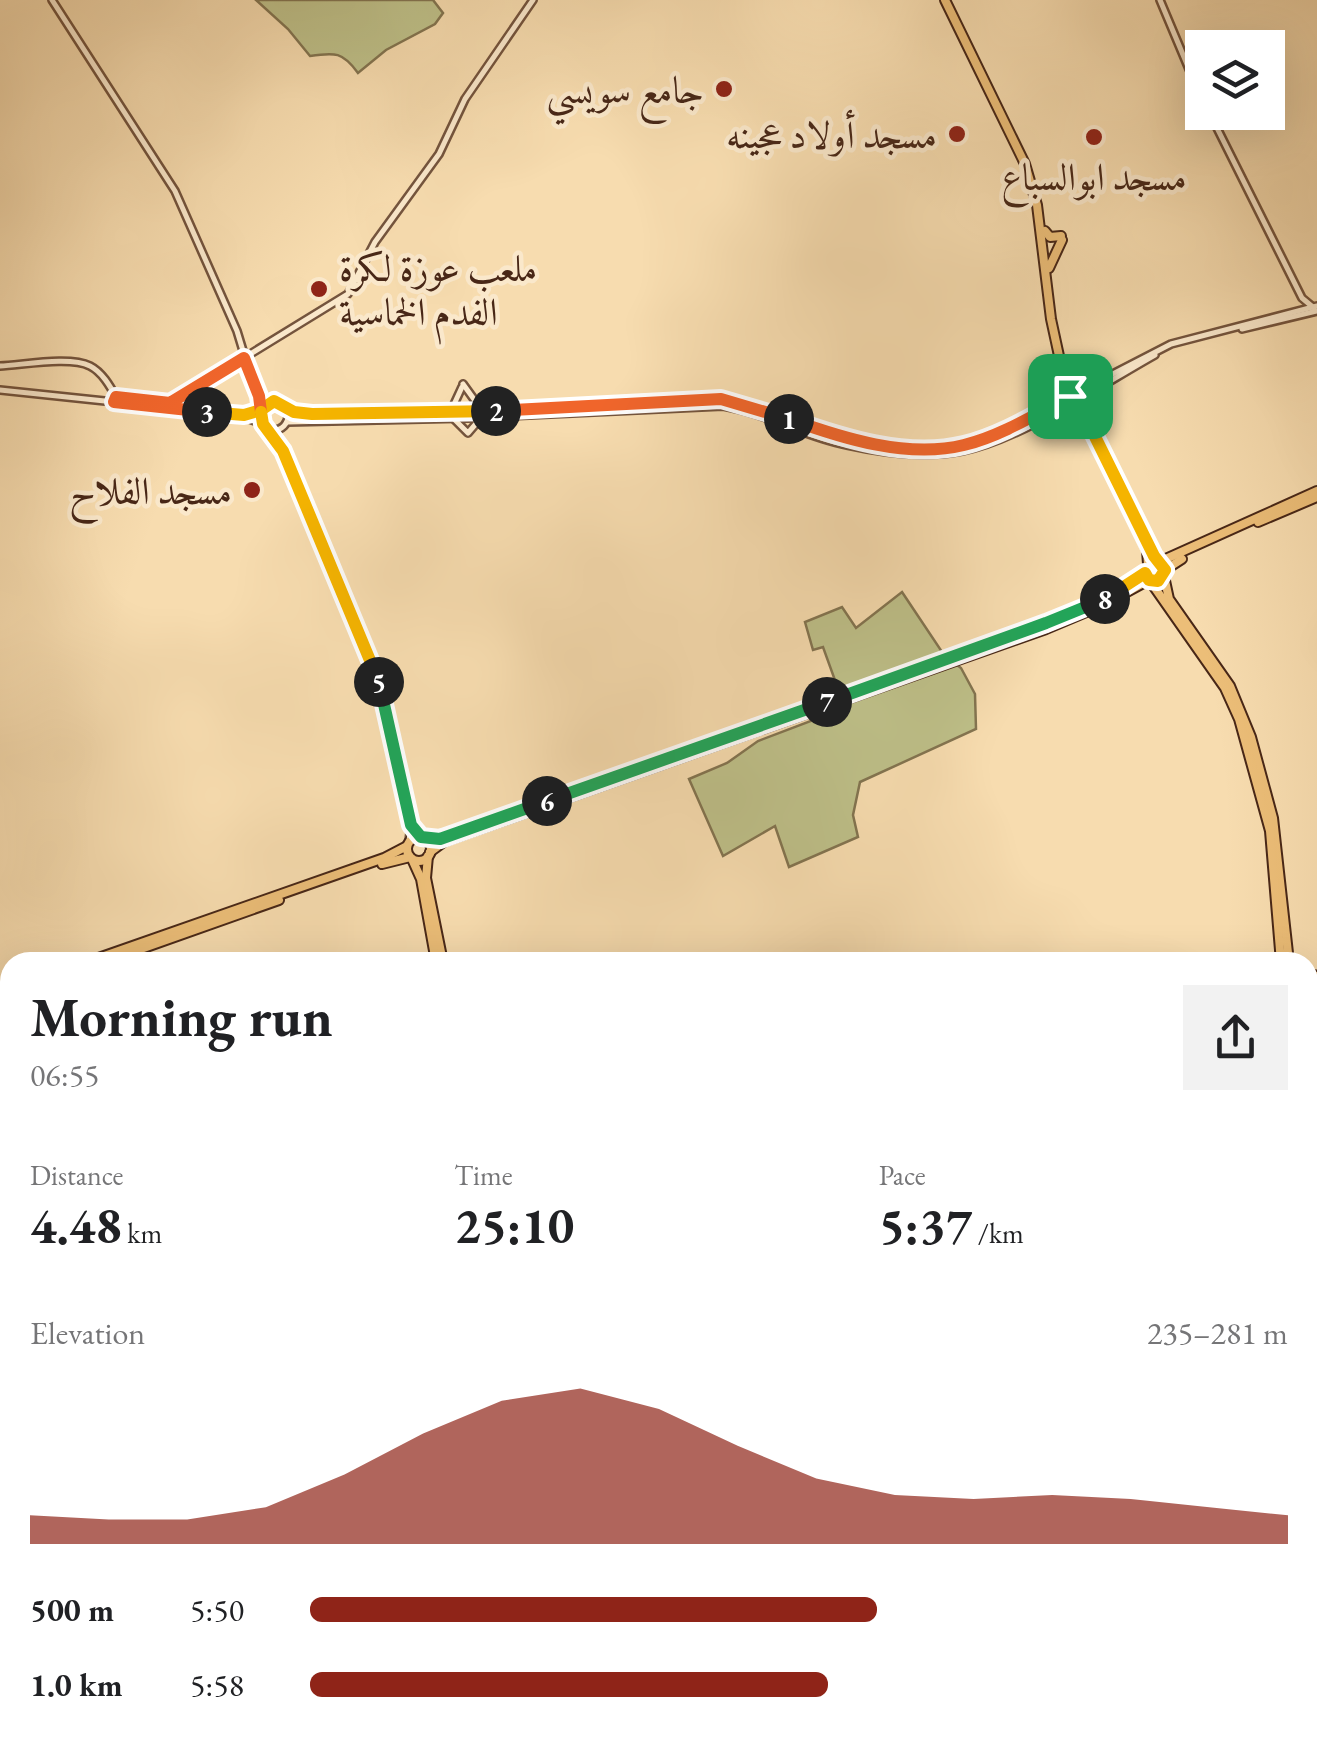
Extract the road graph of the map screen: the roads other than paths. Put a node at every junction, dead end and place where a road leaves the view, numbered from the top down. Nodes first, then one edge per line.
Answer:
1 (52, 0) edge
2 (533, 0) edge
3 (948, 0) edge
4 (1160, 0) edge
5 (1185, 60) edge
6 (1218, 130) edge
7 (1045, 231) junction
8 (1049, 268) junction
9 (1316, 308) edge
10 (244, 358) junction
11 (0, 366) edge
12 (255, 387) junction
13 (0, 390) edge
14 (1073, 397) junction
15 (115, 400) junction
16 (274, 401) junction
17 (167, 405) junction
18 (286, 406) junction
19 (261, 410) junction
20 (483, 414) junction
21 (238, 415) junction
22 (452, 416) junction
23 (286, 423) junction
24 (265, 426) junction
25 (283, 451) junction
26 (1317, 494) edge
27 (1155, 571) junction
28 (411, 825) junction
29 (424, 838) junction
30 (408, 844) junction
31 (429, 854) junction
32 (411, 858) junction
33 (116, 952) edge
34 (132, 952) edge
35 (438, 952) edge
36 (438, 952) edge
37 (1279, 952) edge
38 (1288, 952) edge

1 - 10 street
2 - 10 street
3 - 7 main road
3 - 14 main road
4 - 5 street
6 - 9 street
7 - 8 main road
7 - 8 main road
8 - 14 main road
9 - 14 street
10 - 12 street
10 - 17 street
11 - 15 street
12 - 16 street
12 - 19 street
13 - 15 street
14 - 20 street
14 - 27 main road
15 - 17 street
16 - 18 street
16 - 19 street
17 - 21 street
18 - 22 street
18 - 23 street
19 - 21 street
19 - 24 street
20 - 22 street
20 - 22 street
20 - 22 street
21 - 24 street
22 - 23 street
23 - 24 street
23 - 25 street
24 - 25 street
25 - 28 street
26 - 27 main road
27 - 29 main road
27 - 31 main road
27 - 37 main road
27 - 38 main road
28 - 29 street
28 - 30 street
29 - 30 main road
29 - 31 main road
30 - 32 main road
30 - 33 main road
31 - 32 main road
31 - 35 main road
32 - 34 main road
32 - 36 main road

